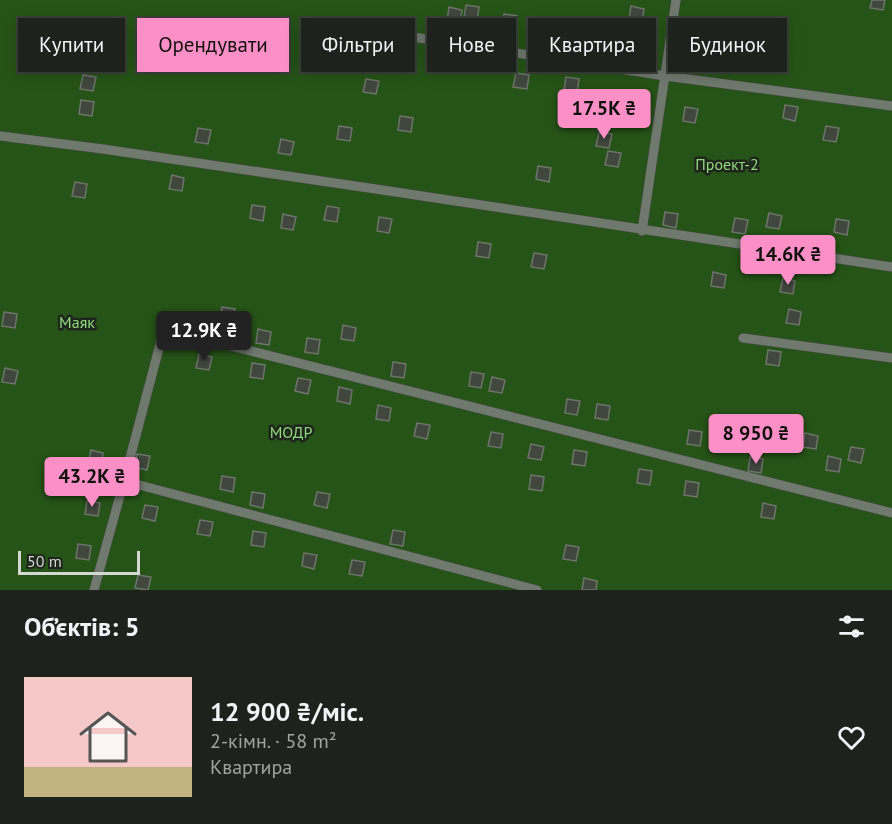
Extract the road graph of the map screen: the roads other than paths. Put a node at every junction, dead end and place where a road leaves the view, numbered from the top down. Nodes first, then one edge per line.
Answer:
1 (676, 0) edge
2 (415, 37) edge
3 (665, 76) junction
4 (892, 106) edge
5 (0, 136) edge
6 (642, 231) junction
7 (892, 267) edge
8 (743, 338) dead end
9 (892, 358) edge
10 (124, 481) junction
11 (892, 513) edge
12 (94, 590) edge
13 (537, 590) edge

1 - 3 lane
2 - 3 lane
3 - 4 lane
3 - 6 lane
5 - 6 lane
6 - 7 lane
8 - 9 lane
10 - 11 lane
10 - 12 lane
10 - 13 lane

